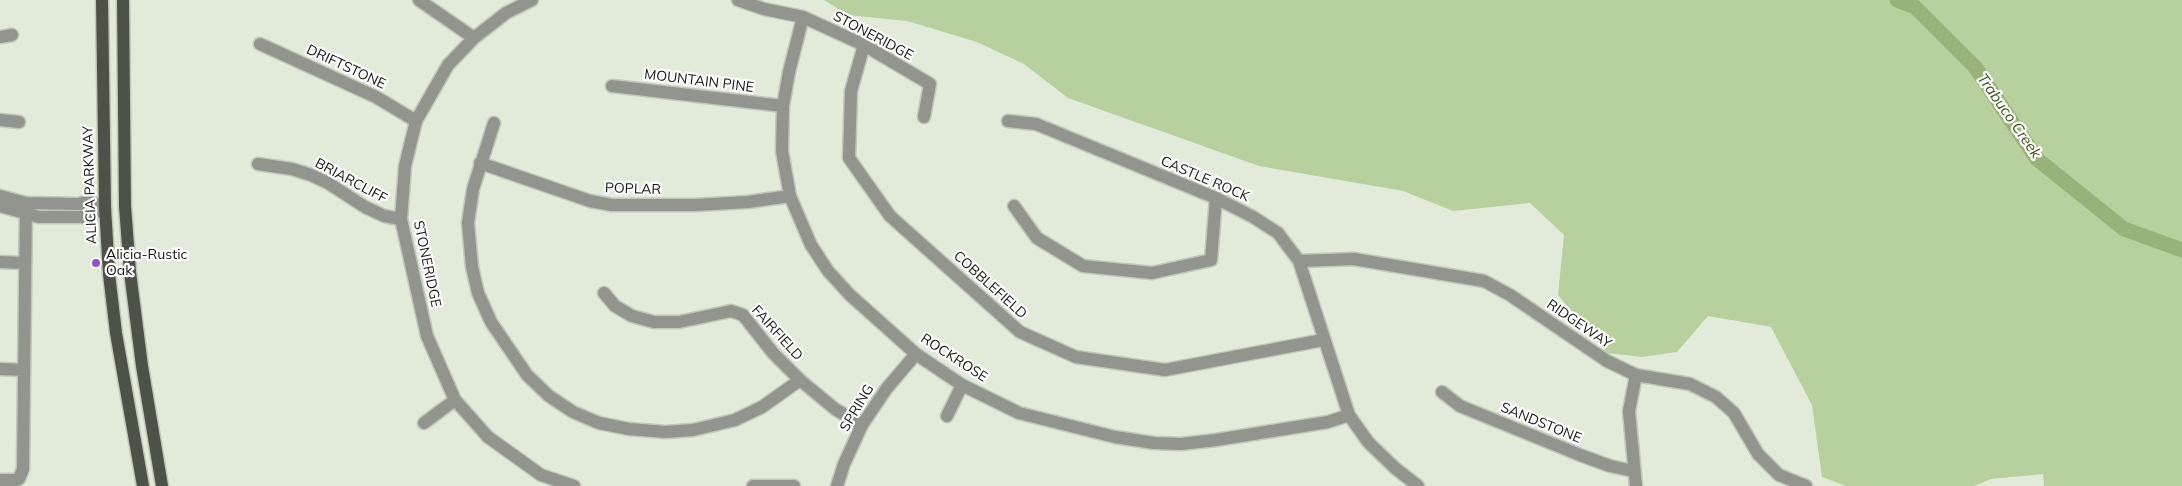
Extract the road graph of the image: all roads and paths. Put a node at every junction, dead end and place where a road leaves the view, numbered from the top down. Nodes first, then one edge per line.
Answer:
1 (102, 0) edge
2 (123, 0) edge
3 (418, 0) edge
4 (532, 0) edge
5 (738, 0) edge
6 (803, 17) junction
7 (474, 38) junction
8 (260, 44) dead end
9 (864, 45) junction
10 (612, 86) dead end
11 (783, 106) junction
12 (924, 117) dead end
13 (0, 120) edge
14 (416, 121) junction
15 (1008, 121) dead end
16 (19, 122) dead end
17 (494, 123) dead end
18 (480, 163) junction
19 (258, 164) dead end
20 (0, 196) edge
21 (790, 196) junction
22 (1216, 198) junction
23 (44, 202) junction
24 (0, 206) edge
25 (125, 206) junction
26 (1014, 206) dead end
27 (26, 207) junction
28 (104, 207) junction
29 (49, 217) junction
30 (401, 219) junction
31 (1299, 261) junction
32 (0, 262) edge
33 (24, 263) junction
34 (604, 293) dead end
35 (1323, 340) junction
36 (916, 354) junction
37 (0, 369) edge
38 (24, 370) junction
39 (1636, 375) junction
40 (800, 380) junction
41 (962, 385) junction
42 (1442, 392) dead end
43 (454, 400) junction
44 (1349, 415) junction
45 (947, 416) dead end
46 (424, 423) dead end
47 (862, 426) junction
48 (1634, 471) junction
49 (0, 480) edge
50 (143, 486) edge
51 (162, 486) edge
52 (574, 486) edge
53 (753, 486) edge
54 (794, 486) edge
55 (837, 486) edge
56 (1418, 486) edge
57 (1636, 486) edge
58 (1806, 486) edge

1 - 28 main road, ALICIA PARKWAY
2 - 25 main road
3 - 7 street
4 - 7 street, STONERIDGE
5 - 6 street, STONERIDGE
6 - 9 street, STONERIDGE
6 - 11 street, ROCKROSE
7 - 14 street, STONERIDGE
8 - 14 street, DRIFTSTONE
9 - 12 street, STONERIDGE
9 - 35 street, COBBLEFIELD
10 - 11 street, MOUNTAIN PINE
11 - 21 street, ROCKROSE
13 - 16 street
14 - 30 street, STONERIDGE
15 - 22 street, CASTLE ROCK
17 - 18 street
18 - 21 street, POPLAR
18 - 40 street
19 - 30 street, BRIARCLIFF
20 - 27 street
21 - 36 street, ROCKROSE
22 - 26 street
22 - 31 street, CASTLE ROCK
23 - 27 street
23 - 28 street
23 - 29 street
24 - 27 street
25 - 28 main road
25 - 51 main road
27 - 29 street
27 - 33 street
28 - 29 street
28 - 50 main road, ALICIA PARKWAY
30 - 43 street, STONERIDGE
31 - 35 street, CASTLE ROCK
31 - 39 street, RIDGEWAY
32 - 33 street
33 - 38 street
34 - 40 street, FAIRFIELD
35 - 44 street, CASTLE ROCK
36 - 41 street, ROCKROSE
36 - 47 street, SPRING
37 - 38 street
38 - 49 street
39 - 48 street
39 - 58 street, RIDGEWAY
40 - 47 street, FAIRFIELD
41 - 44 street, ROCKROSE
41 - 45 street
42 - 48 street, SANDSTONE
43 - 46 street
43 - 52 street, STONERIDGE
44 - 56 street, CASTLE ROCK
47 - 55 street, SPRING
48 - 57 street
53 - 54 street

